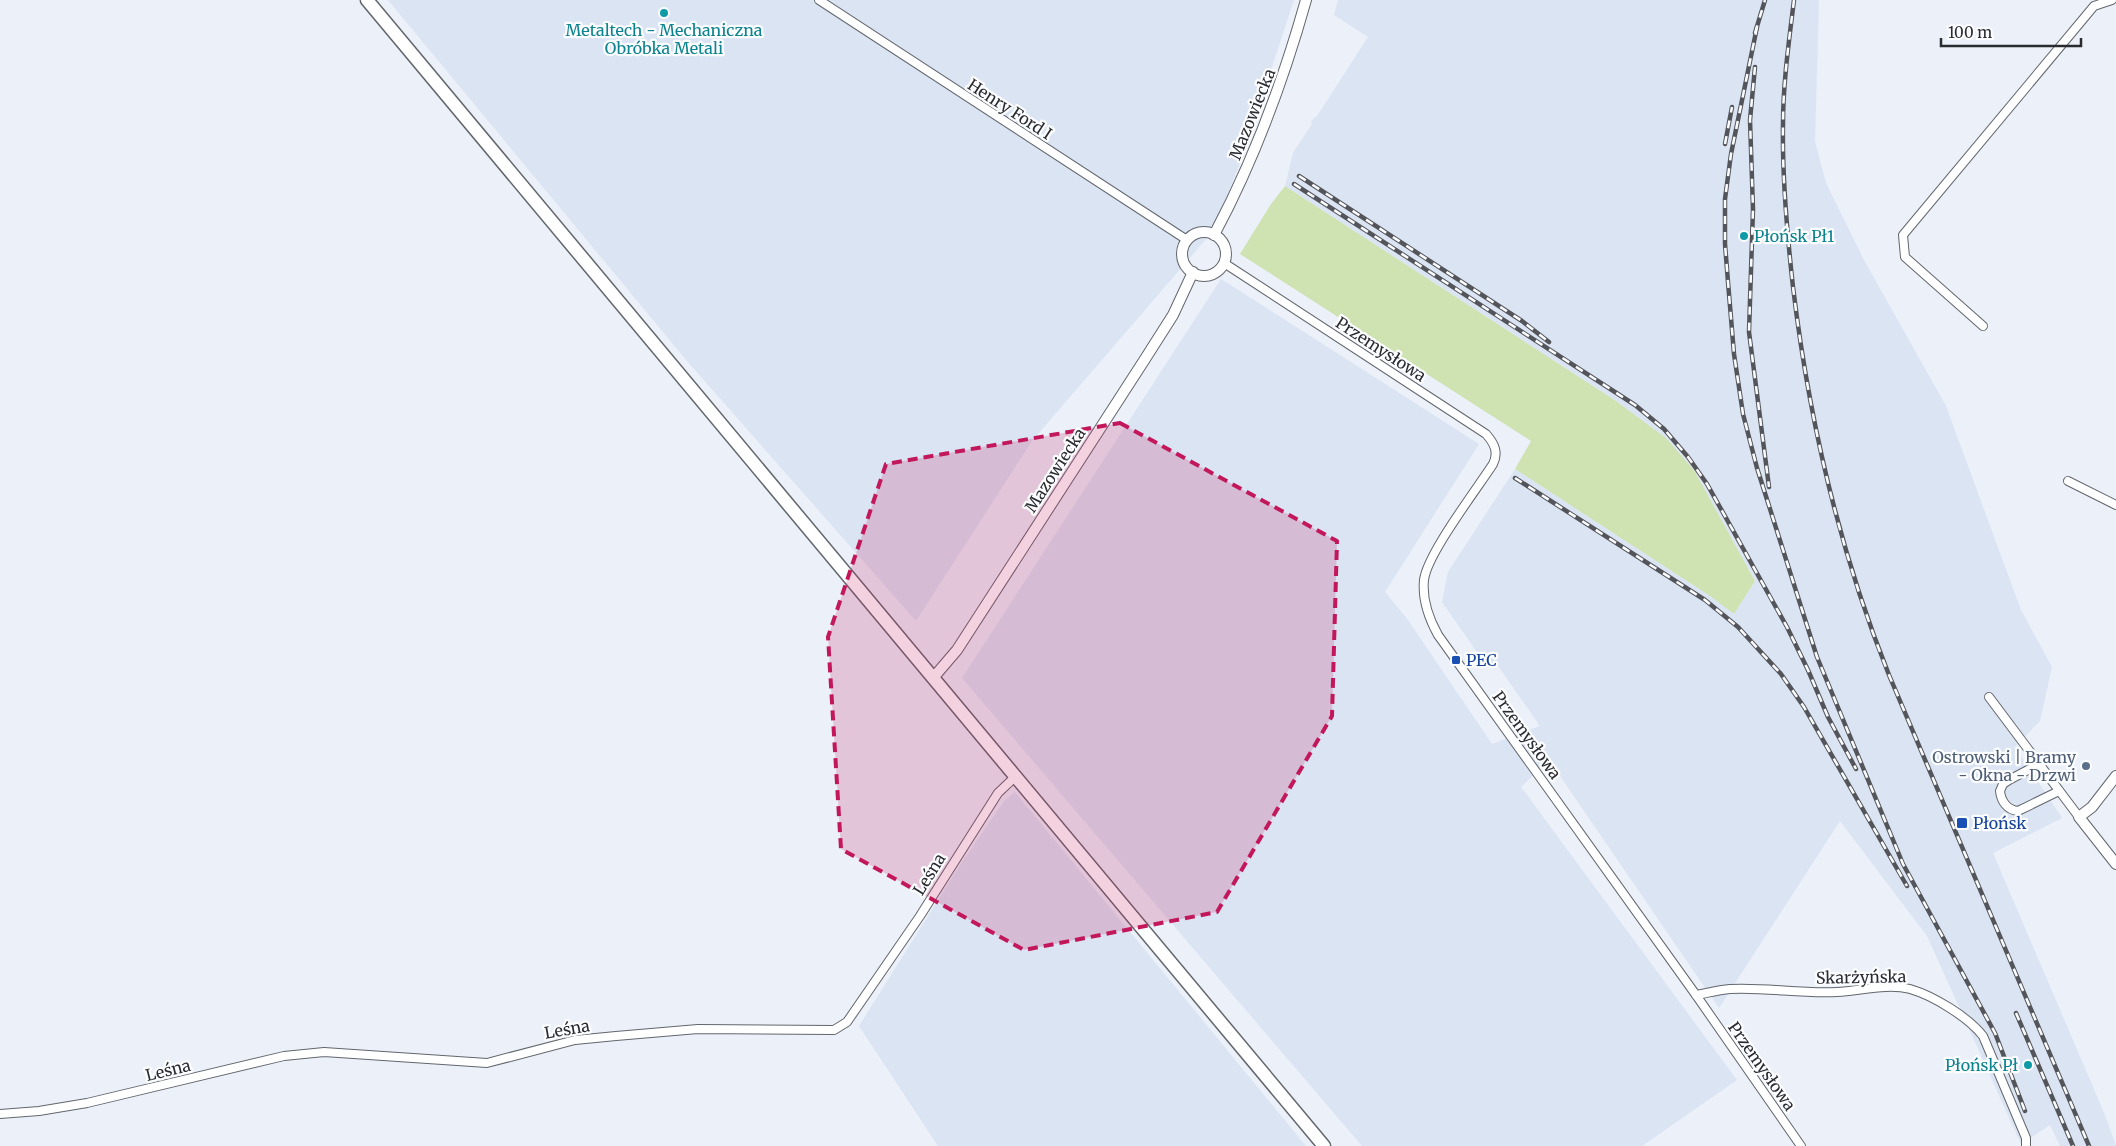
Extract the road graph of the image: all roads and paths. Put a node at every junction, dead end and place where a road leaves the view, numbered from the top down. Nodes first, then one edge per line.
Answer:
1 (367, 0) edge
2 (819, 0) edge
3 (1306, 0) edge
4 (2112, 2) edge
5 (1214, 234) junction
6 (1187, 240) junction
7 (1224, 263) junction
8 (1193, 272) junction
9 (1983, 326) dead end
10 (2068, 480) dead end
11 (2115, 501) edge
12 (933, 678) junction
13 (1989, 697) dead end
14 (2039, 764) junction
15 (2116, 776) edge
16 (1016, 777) junction
17 (2059, 791) junction
18 (2079, 817) junction
19 (2116, 864) edge
20 (1696, 995) junction
21 (0, 1114) edge
22 (1324, 1146) edge
23 (1801, 1146) edge
24 (2026, 1146) edge

1 - 12 main road
2 - 6 street, Henry Ford I
3 - 5 street, Mazowiecka
4 - 9 street
5 - 6 street
5 - 7 street
6 - 8 street
7 - 8 street
7 - 20 street, Przemysłowa
8 - 12 street, Mazowiecka
10 - 11 street
12 - 16 main road
13 - 14 street
14 - 17 street
14 - 17 street
15 - 18 street
16 - 21 street, Leśna
16 - 22 main road
17 - 18 street
18 - 19 street
20 - 23 street, Przemysłowa
20 - 24 street, Skarżyńska

